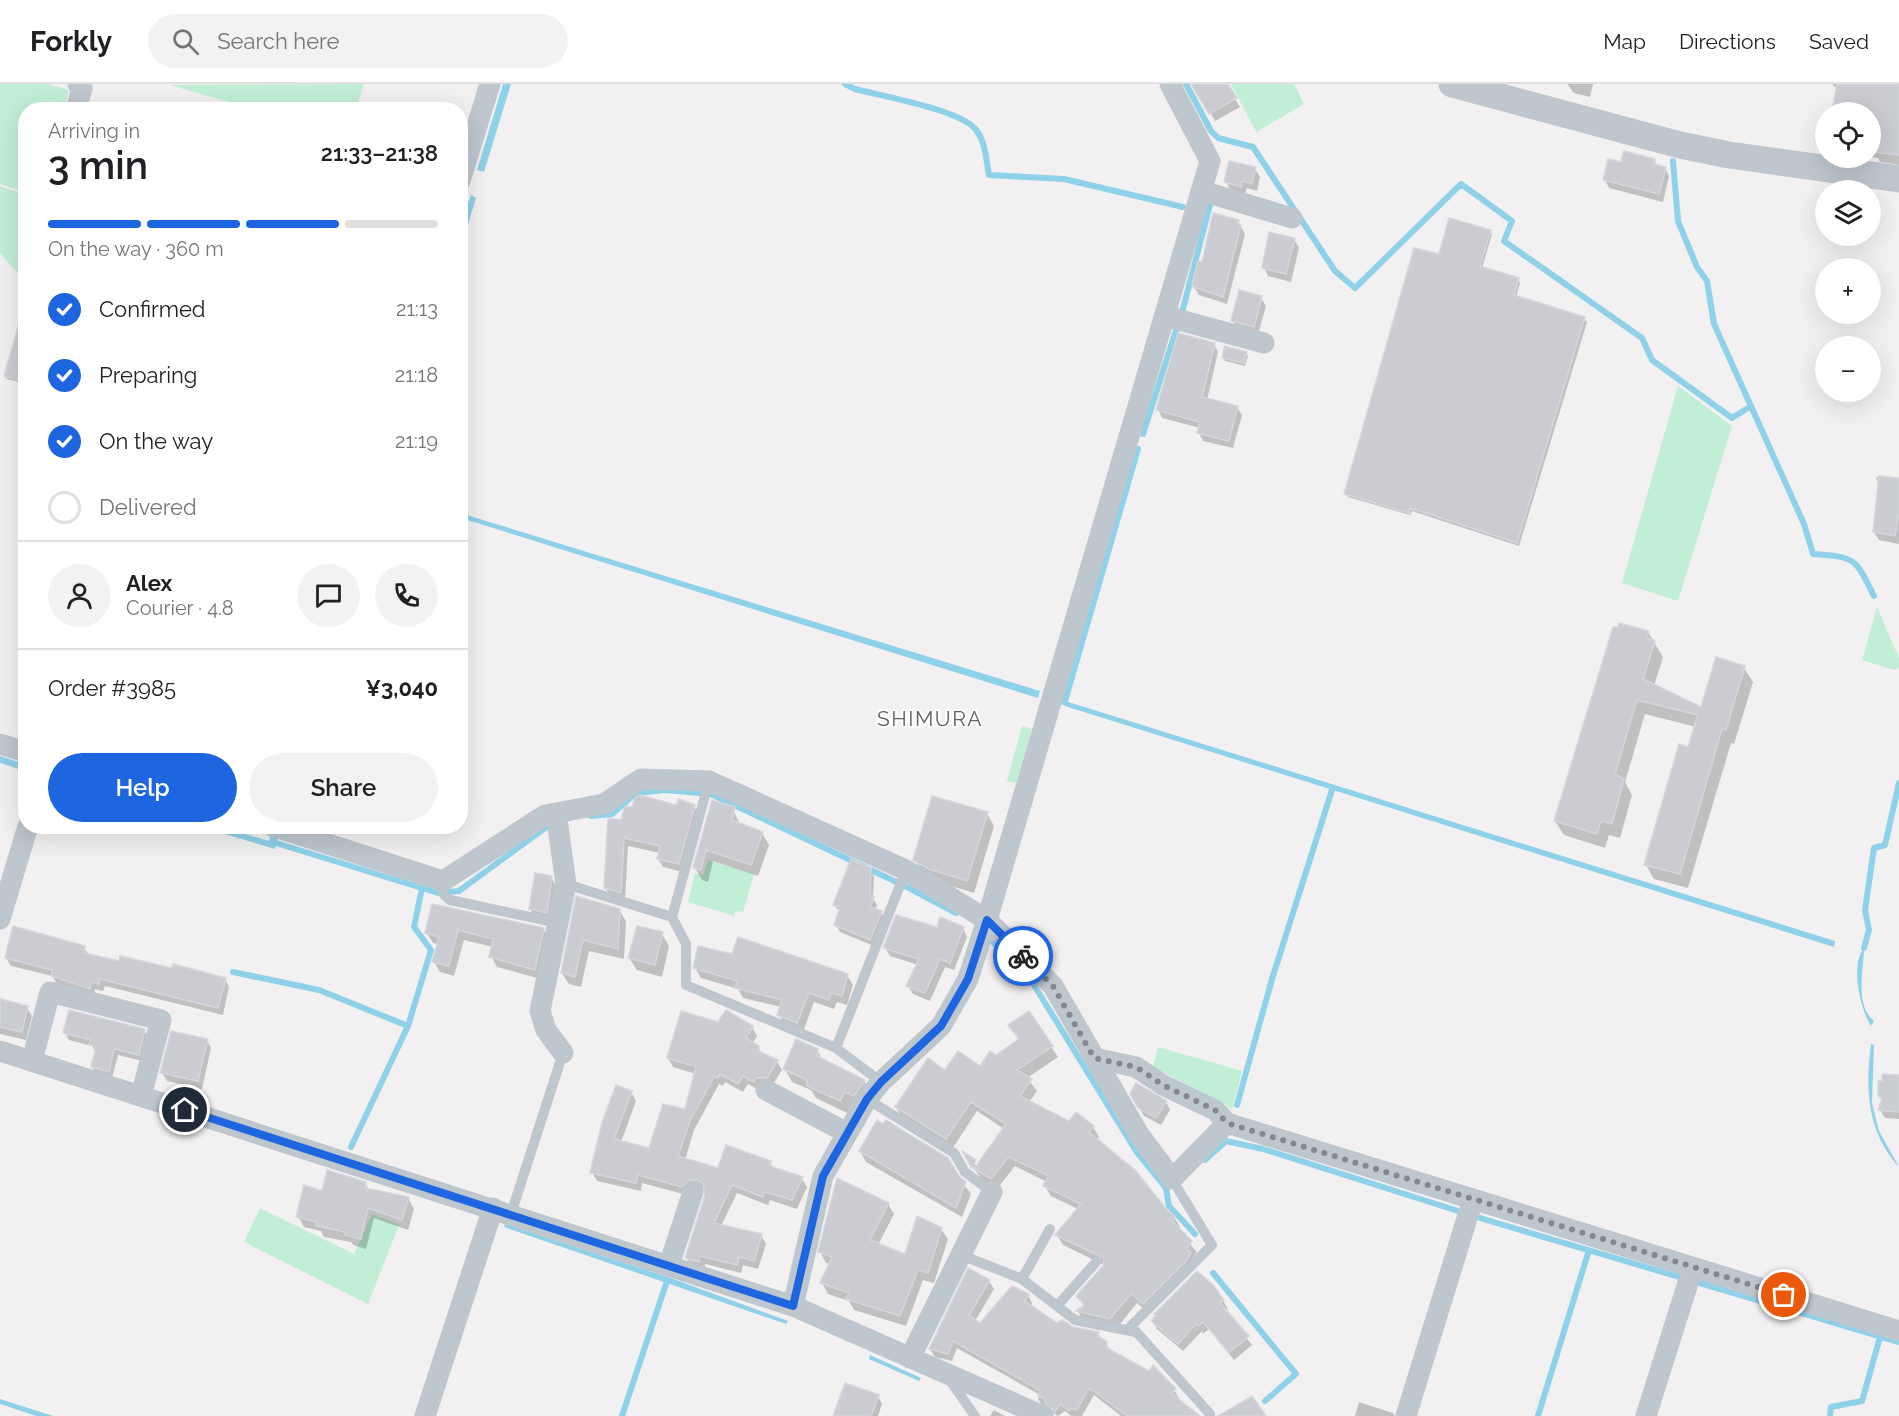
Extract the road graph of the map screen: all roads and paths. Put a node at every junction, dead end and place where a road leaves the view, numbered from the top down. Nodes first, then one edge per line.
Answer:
1 (78, 84) edge
2 (490, 84) edge
3 (1170, 84) edge
4 (1452, 84) edge
5 (1516, 92) edge
6 (78, 102) edge
7 (468, 155) edge
8 (1899, 179) edge
9 (1202, 191) junction
10 (1292, 218) dead end
11 (1165, 316) junction
12 (1264, 343) dead end
13 (0, 744) edge
14 (18, 750) edge
15 (710, 781) junction
16 (556, 813) junction
17 (26, 834) edge
18 (297, 834) edge
19 (906, 870) junction
20 (443, 881) junction
21 (566, 885) junction
22 (672, 917) junction
23 (0, 919) edge
24 (987, 920) junction
25 (558, 923) junction
26 (836, 1048) junction
27 (0, 1051) edge
28 (563, 1053) joint
29 (1094, 1058) junction
30 (32, 1061) junction
31 (881, 1082) junction
32 (766, 1090) dead end
33 (141, 1096) junction
34 (867, 1099) junction
35 (1227, 1123) junction
36 (848, 1133) junction
37 (1172, 1179) junction
38 (693, 1192) dead end
39 (992, 1192) joint
40 (1473, 1199) junction
41 (502, 1211) junction
42 (1050, 1229) dead end
43 (961, 1255) junction
44 (1096, 1261) dead end
45 (669, 1265) junction
46 (1693, 1267) junction
47 (1022, 1279) junction
48 (1057, 1305) junction
49 (793, 1306) junction
50 (1899, 1331) edge
51 (1136, 1332) junction
52 (910, 1358) junction
53 (948, 1376) junction
54 (425, 1416) edge
55 (975, 1416) edge
56 (1043, 1416) edge
57 (1209, 1416) edge
58 (1406, 1416) edge
59 (1646, 1416) edge

1 - 6 street
2 - 7 street
3 - 9 street
4 - 5 street
5 - 8 street
9 - 10 street
9 - 11 street
11 - 12 street
11 - 24 street
13 - 14 street
15 - 16 street
15 - 19 street
15 - 22 lane
16 - 20 street
16 - 21 street
17 - 23 street
18 - 20 street
19 - 24 street
19 - 26 lane
20 - 25 lane
21 - 22 lane
21 - 25 street
22 - 26 lane
24 - 29 street
24 - 31 street
25 - 28 street
26 - 31 lane
27 - 30 street
28 - 41 lane
29 - 35 street
29 - 37 street
30 - 33 street
30 - 33 street
31 - 34 street
32 - 36 street
33 - 41 street
34 - 36 street
34 - 39 lane
35 - 37 street
35 - 40 street
36 - 49 street
37 - 51 lane
38 - 45 street
39 - 43 street
40 - 46 street
40 - 58 street
41 - 45 street
41 - 54 street
42 - 47 lane
43 - 47 lane
43 - 52 street
44 - 48 lane
45 - 49 street
46 - 50 street
46 - 59 street
47 - 48 lane
48 - 51 lane
49 - 52 street
51 - 57 lane
52 - 53 street
53 - 55 lane
53 - 56 street

